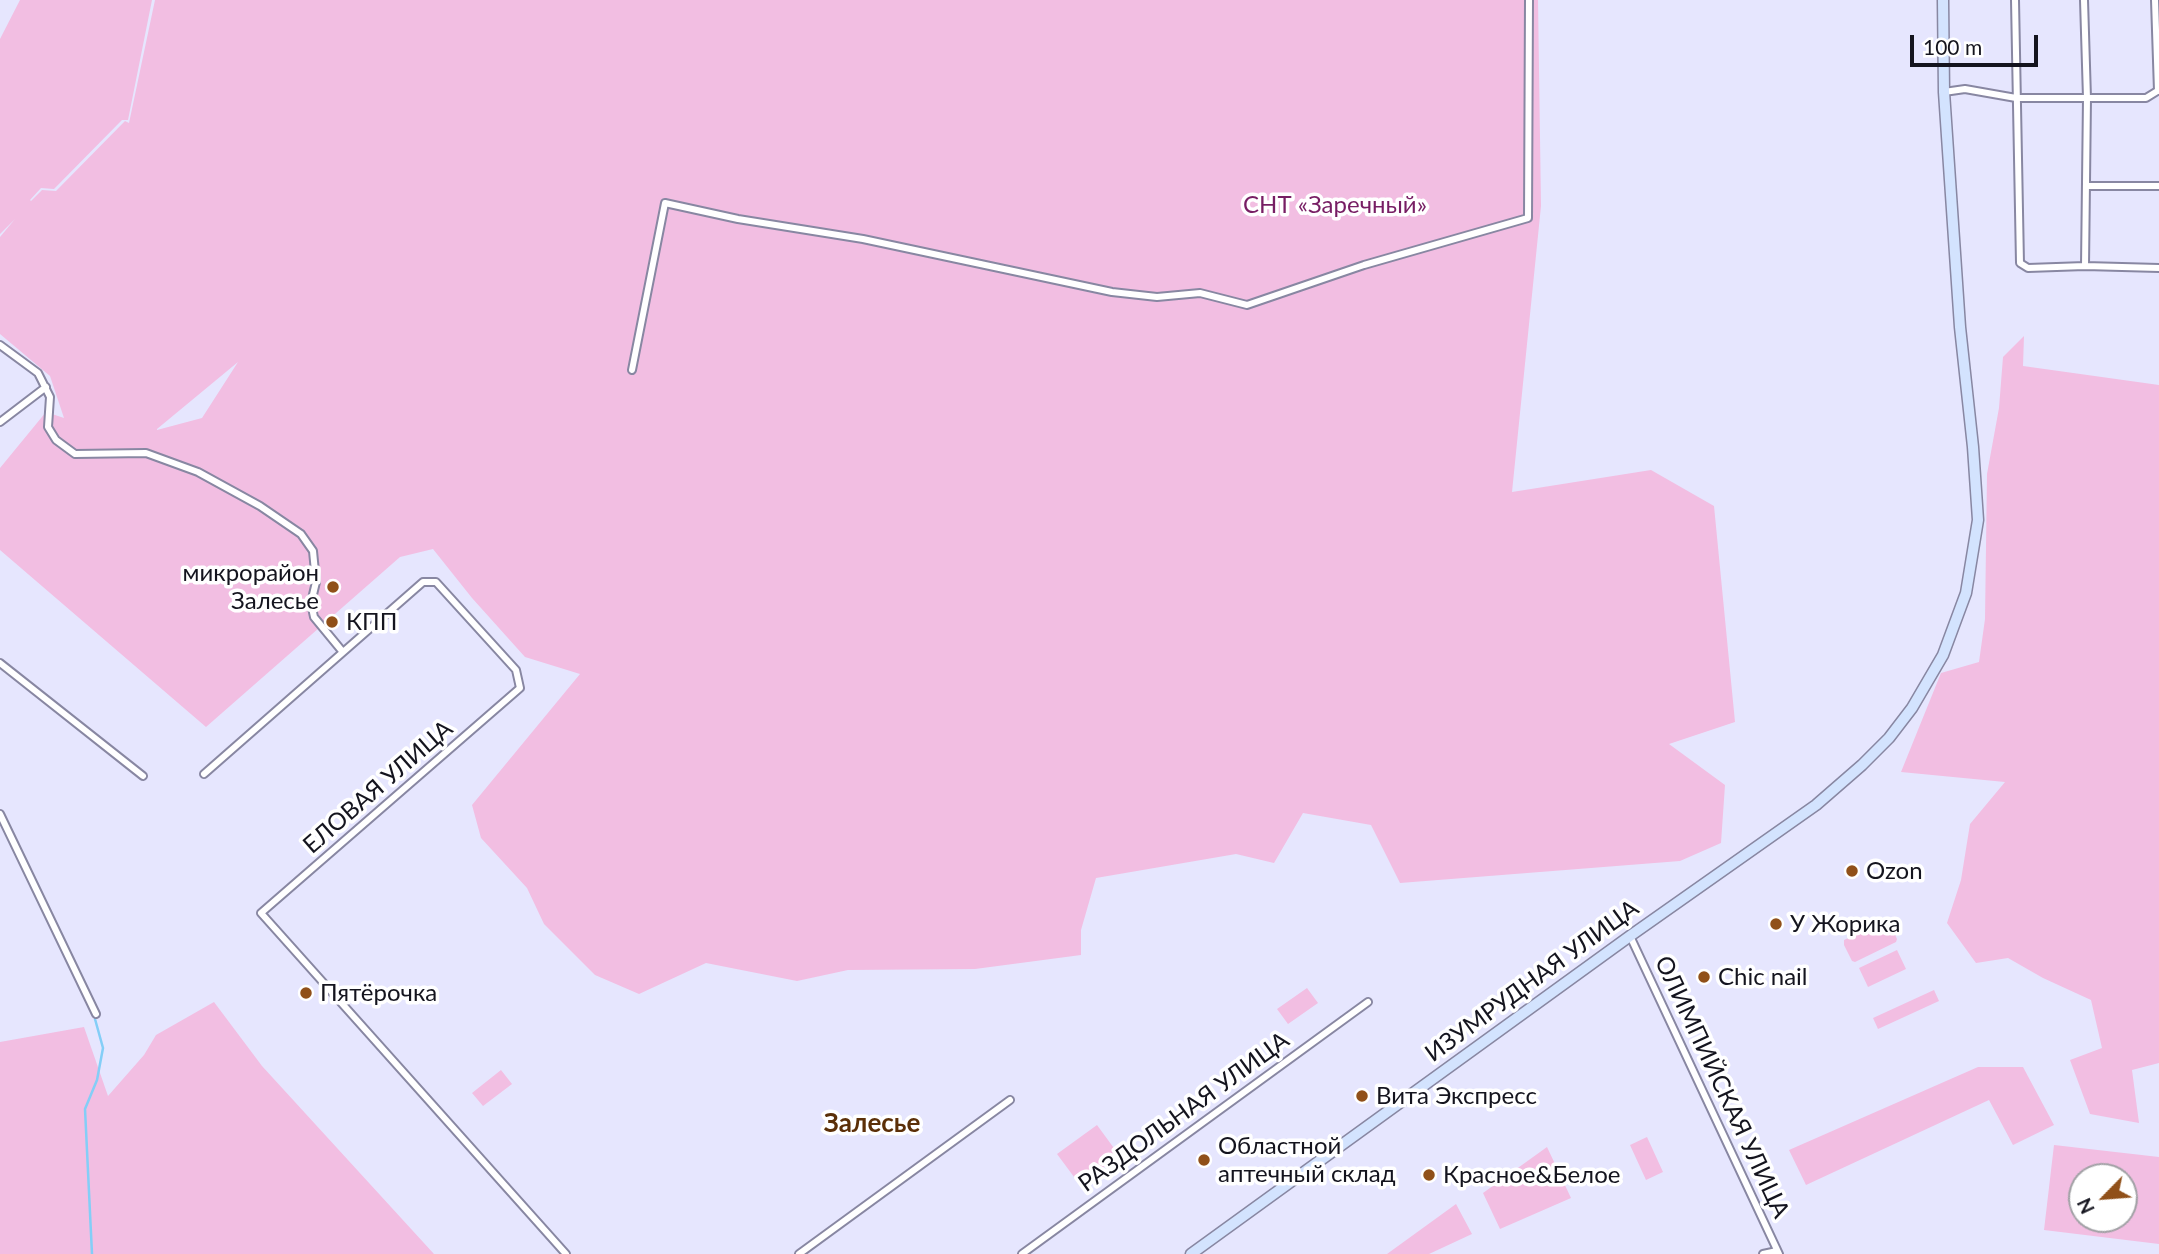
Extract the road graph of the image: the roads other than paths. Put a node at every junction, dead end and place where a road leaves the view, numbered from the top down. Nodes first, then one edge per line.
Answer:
1 (1529, 0) edge
2 (1943, 0) edge
3 (2015, 0) edge
4 (2084, 0) edge
5 (2155, 0) edge
6 (2158, 91) edge
7 (1944, 92) junction
8 (2017, 98) junction
9 (2087, 98) junction
10 (2086, 186) junction
11 (2159, 186) edge
12 (2085, 266) junction
13 (2159, 268) edge
14 (0, 345) edge
15 (632, 370) dead end
16 (46, 387) junction
17 (0, 422) edge
18 (342, 651) junction
19 (0, 663) edge
20 (204, 774) dead end
21 (143, 776) dead end
22 (0, 814) edge
23 (1630, 936) junction
24 (1368, 1002) dead end
25 (96, 1014) dead end
26 (1010, 1100) dead end
27 (1778, 1252) edge
28 (566, 1254) edge
29 (799, 1254) edge
30 (1022, 1254) edge
31 (1191, 1254) edge
32 (1763, 1254) edge

1 - 15 street
2 - 7 street, ИЗУМРУДНАЯ УЛИЦА
3 - 8 street
4 - 9 street
5 - 6 street
6 - 9 street
7 - 8 street
7 - 23 street, ИЗУМРУДНАЯ УЛИЦА
8 - 9 street
8 - 12 street
9 - 10 street
10 - 11 street
10 - 12 street
12 - 13 street
14 - 16 street
16 - 17 street
16 - 18 street
18 - 20 street
18 - 28 street, ЕЛОВАЯ УЛИЦА
19 - 21 street
22 - 25 street
23 - 27 street, ОЛИМПИЙСКАЯ УЛИЦА
23 - 31 street, ИЗУМРУДНАЯ УЛИЦА
24 - 30 street, РАЗДОЛЬНАЯ УЛИЦА
26 - 29 street
27 - 32 street

